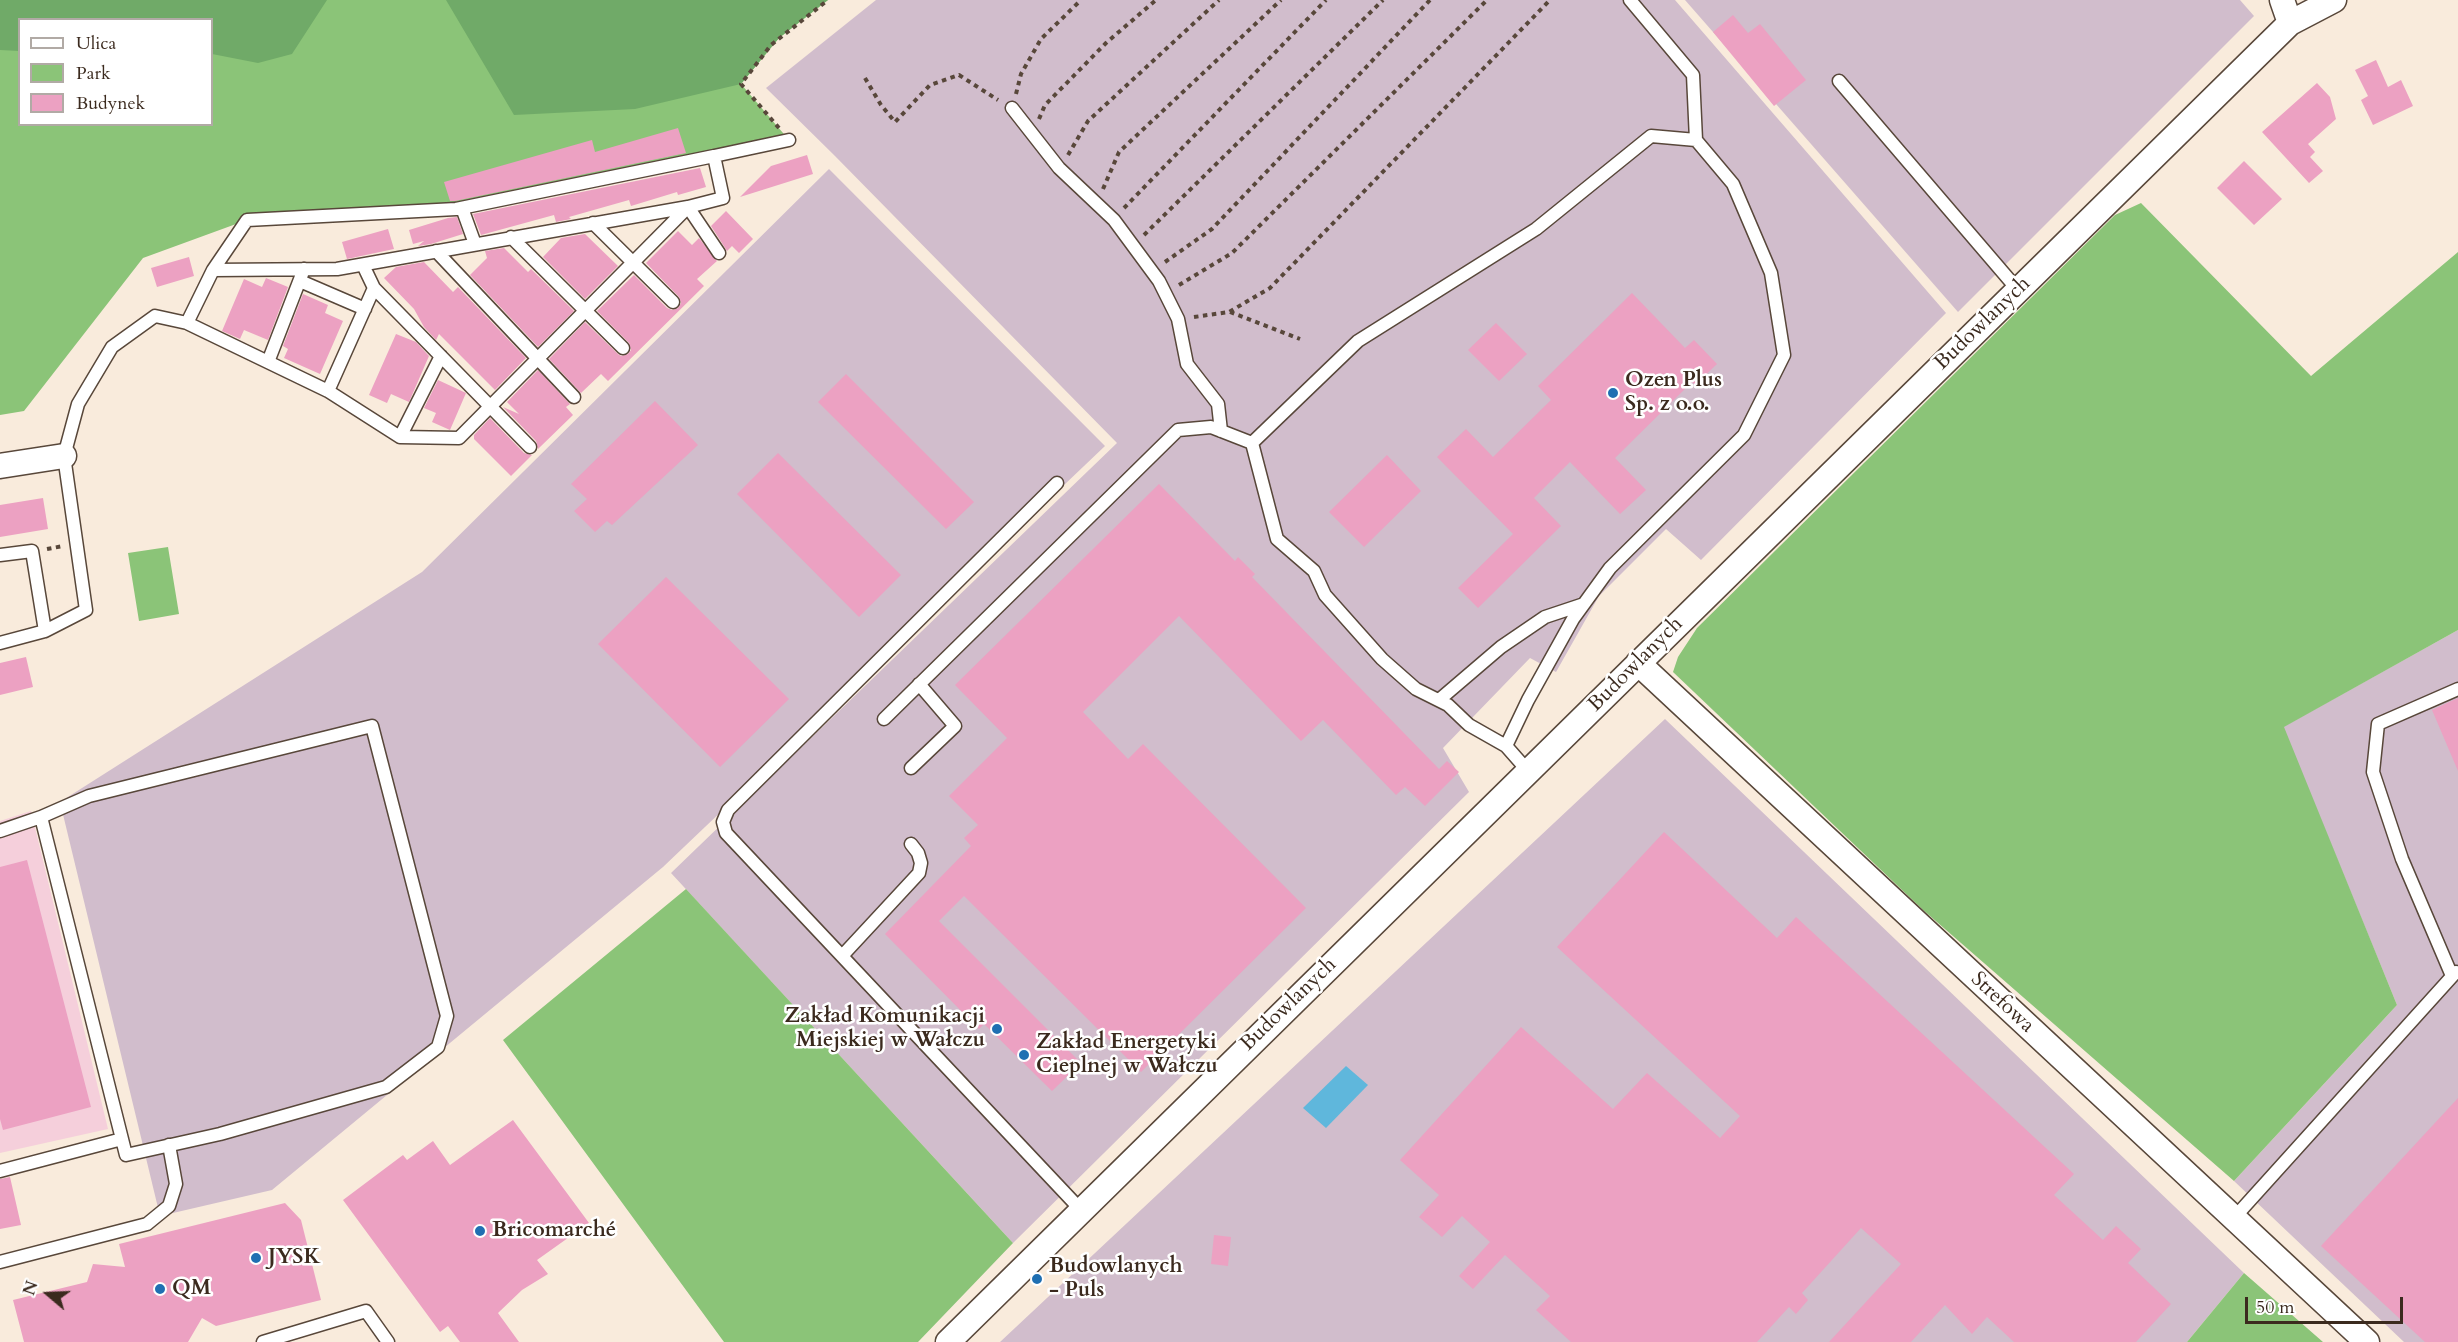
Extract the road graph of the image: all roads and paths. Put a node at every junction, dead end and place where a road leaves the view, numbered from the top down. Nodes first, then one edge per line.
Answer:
1 (828, 0) edge
2 (1081, 0) edge
3 (1156, 0) edge
4 (1219, 0) edge
5 (1281, 0) edge
6 (1326, 0) edge
7 (1383, 0) edge
8 (1430, 0) edge
9 (1487, 0) edge
10 (1550, 0) edge
11 (1630, 0) edge
12 (2282, 0) edge
13 (2334, 0) edge
14 (2290, 23) junction
15 (864, 78) dead end
16 (1839, 81) dead end
17 (1012, 108) junction
18 (1032, 133) junction
19 (789, 140) joint
20 (1696, 140) junction
21 (714, 156) junction
22 (1059, 168) junction
23 (1096, 203) junction
24 (688, 207) junction
25 (462, 208) junction
26 (1114, 220) junction
27 (593, 223) junction
28 (511, 237) junction
29 (475, 244) junction
30 (1133, 246) junction
31 (436, 251) junction
32 (719, 253) dead end
33 (633, 262) junction
34 (363, 265) junction
35 (213, 270) junction
36 (1152, 272) junction
37 (302, 275) junction
38 (374, 288) junction
39 (2018, 290) junction
40 (1165, 293) junction
41 (673, 302) dead end
42 (365, 309) junction
43 (585, 310) junction
44 (1229, 312) junction
45 (1178, 320) junction
46 (188, 323) junction
47 (1300, 339) dead end
48 (623, 348) dead end
49 (441, 356) junction
50 (537, 359) junction
51 (268, 362) junction
52 (328, 391) junction
53 (573, 397) dead end
54 (490, 406) junction
55 (1221, 431) junction
56 (400, 438) junction
57 (1252, 443) junction
58 (530, 447) dead end
59 (64, 456) junction
60 (0, 465) edge
61 (1057, 483) dead end
62 (78, 543) junction
63 (32, 551) junction
64 (0, 555) edge
65 (1584, 604) junction
66 (45, 631) junction
67 (0, 643) edge
68 (1638, 663) junction
69 (919, 684) junction
70 (2458, 689) edge
71 (1439, 700) junction
72 (884, 719) dead end
73 (1506, 746) junction
74 (911, 768) dead end
75 (1528, 771) junction
76 (41, 818) junction
77 (0, 831) edge
78 (911, 844) dead end
79 (842, 956) junction
80 (2455, 973) edge
81 (122, 1139) junction
82 (169, 1145) junction
83 (0, 1171) edge
84 (1081, 1210) junction
85 (2234, 1218) junction
86 (0, 1262) edge
87 (263, 1342) edge
88 (388, 1342) edge
89 (948, 1342) edge
90 (2367, 1342) edge

1 - 19 path
2 - 17 path
3 - 18 path
4 - 22 path
5 - 23 path
6 - 26 path
7 - 30 path
8 - 36 path
9 - 40 path
10 - 44 path
11 - 20 lane
12 - 14 street
13 - 14 street, Budowlanych
14 - 39 street, Budowlanych
15 - 17 path
16 - 39 lane
17 - 18 lane
18 - 22 lane
19 - 21 lane
20 - 57 lane
20 - 65 lane
21 - 24 lane
21 - 25 lane
22 - 23 lane
23 - 26 lane
24 - 27 lane
24 - 32 lane
24 - 33 lane
25 - 29 lane
25 - 35 lane
26 - 30 lane
27 - 28 lane
27 - 33 lane
28 - 29 lane
28 - 43 lane
29 - 31 lane
30 - 36 lane
31 - 34 lane
31 - 50 lane
33 - 41 lane
33 - 43 lane
34 - 37 lane
34 - 38 lane
35 - 37 lane
35 - 46 lane
36 - 40 lane
37 - 42 lane
37 - 51 lane
38 - 42 lane
38 - 49 lane
39 - 68 street, Budowlanych
40 - 45 lane
42 - 52 lane
43 - 48 lane
43 - 50 lane
44 - 45 path
44 - 47 path
45 - 55 lane
46 - 51 lane
46 - 59 lane
49 - 54 lane
49 - 56 lane
50 - 53 lane
50 - 54 lane
51 - 52 lane
52 - 56 lane
54 - 56 lane
54 - 58 lane
55 - 57 lane
55 - 69 lane
57 - 71 lane
59 - 60 street
59 - 62 lane
61 - 79 lane
62 - 63 path
62 - 66 lane
63 - 64 lane
63 - 66 lane
65 - 71 lane
65 - 73 lane
66 - 67 lane
68 - 75 street, Budowlanych
68 - 85 street, Strefowa
69 - 72 lane
69 - 74 lane
70 - 80 lane
71 - 73 lane
73 - 75 lane
75 - 84 street, Budowlanych
76 - 77 lane
76 - 81 lane
76 - 82 lane
78 - 79 lane
79 - 84 lane
80 - 85 lane
81 - 82 lane
81 - 83 lane
82 - 86 lane
84 - 89 street, Budowlanych
85 - 90 street, Strefowa
87 - 88 lane

